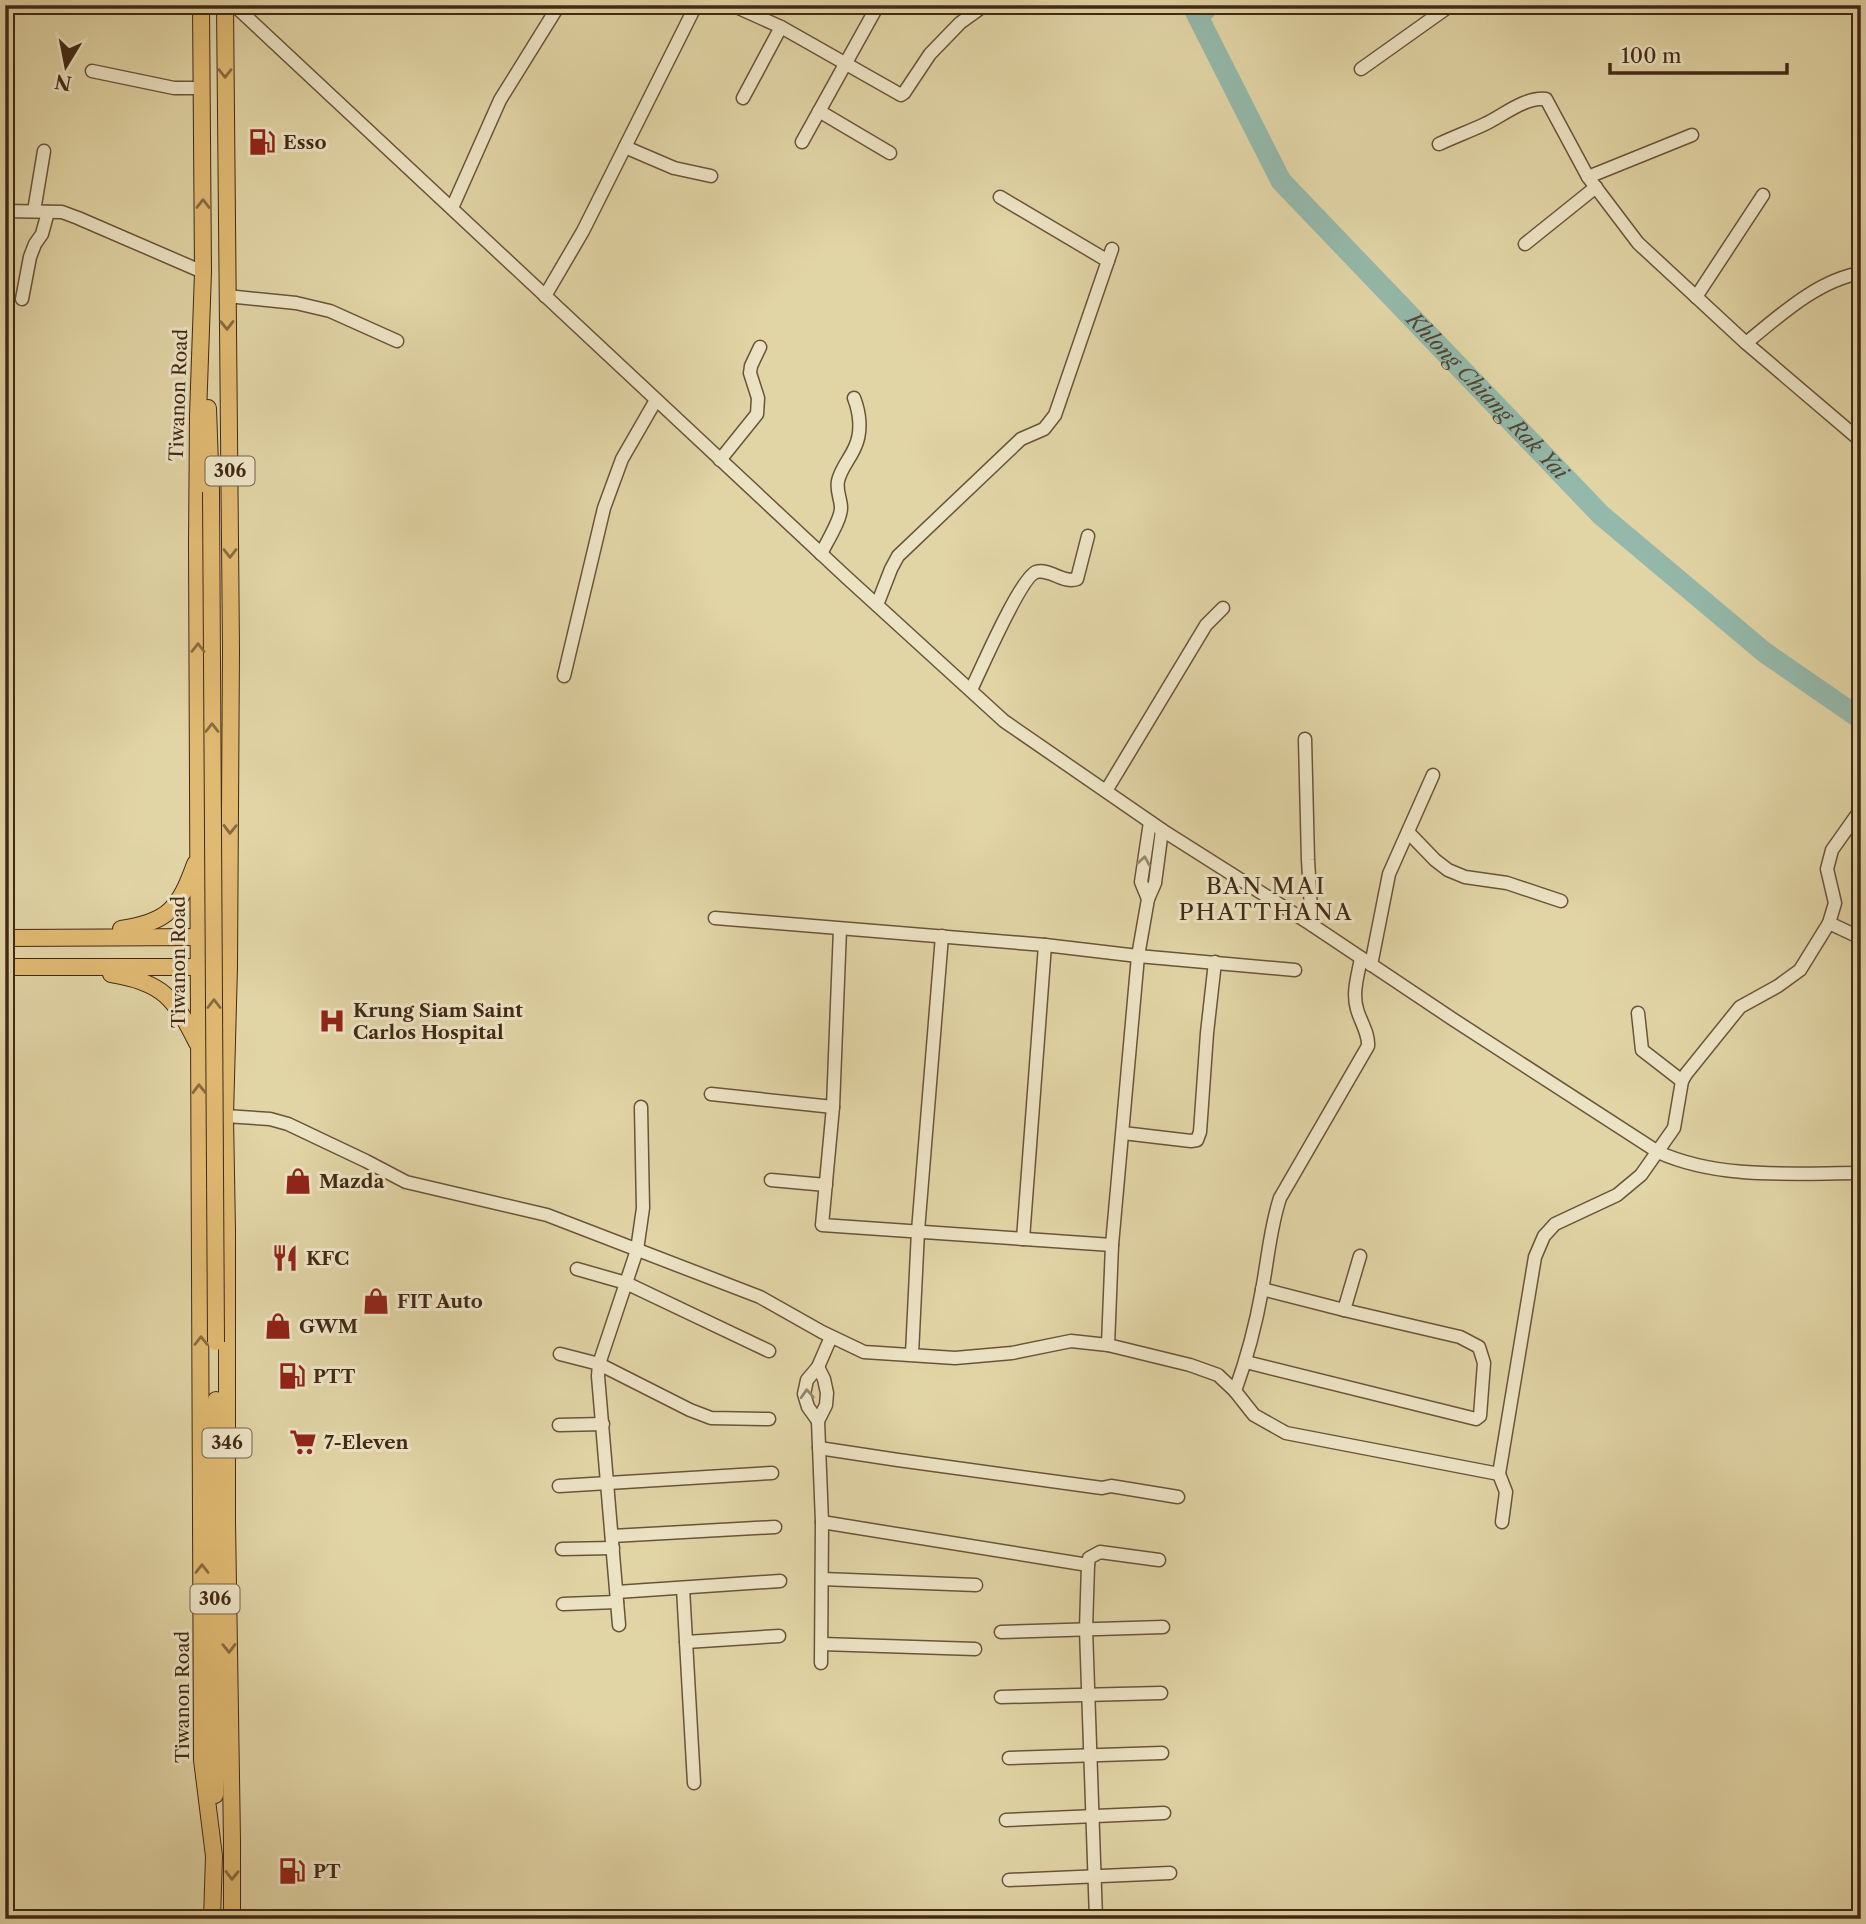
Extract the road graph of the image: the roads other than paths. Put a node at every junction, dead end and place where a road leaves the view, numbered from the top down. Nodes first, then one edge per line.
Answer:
1 (201, 5) edge
2 (225, 5) edge
3 (234, 5) edge
4 (558, 5) edge
5 (696, 5) edge
6 (732, 5) edge
7 (878, 5) edge
8 (985, 5) edge
9 (1451, 5) edge
10 (781, 27) junction
11 (845, 64) junction
12 (1361, 69) dead end
13 (92, 71) dead end
14 (202, 88) junction
15 (743, 97) dead end
16 (819, 111) junction
17 (1692, 135) dead end
18 (802, 142) dead end
19 (1439, 144) dead end
20 (625, 147) junction
21 (44, 151) dead end
22 (890, 153) dead end
23 (711, 176) dead end
24 (1592, 182) junction
25 (1763, 195) dead end
26 (1000, 197) dead end
27 (452, 208) junction
28 (5, 211) edge
29 (34, 211) junction
30 (48, 212) junction
31 (1525, 244) dead end
32 (203, 272) junction
33 (1861, 272) edge
34 (227, 296) junction
35 (545, 296) junction
36 (1696, 297) junction
37 (22, 299) dead end
38 (397, 341) dead end
39 (1746, 343) junction
40 (760, 347) dead end
41 (854, 398) dead end
42 (656, 400) junction
43 (1861, 441) edge
44 (720, 460) junction
45 (1088, 536) dead end
46 (821, 554) junction
47 (877, 605) junction
48 (1223, 608) dead end
49 (564, 676) dead end
50 (971, 690) junction
51 (1305, 739) dead end
52 (1433, 775) dead end
53 (229, 787) junction
54 (199, 788) junction
55 (1106, 791) junction
56 (1861, 809) edge
57 (1150, 822) junction
58 (1162, 830) junction
59 (1408, 832) junction
60 (198, 855) junction
61 (1148, 899) junction
62 (1561, 901) dead end
63 (715, 918) dead end
64 (1829, 923) junction
65 (1312, 925) junction
66 (841, 929) junction
67 (942, 936) junction
68 (60, 937) junction
69 (199, 937) junction
70 (228, 937) junction
71 (5, 938) edge
72 (1861, 938) edge
73 (1045, 945) junction
74 (1138, 956) junction
75 (1215, 962) junction
76 (1366, 962) junction
77 (56, 966) junction
78 (5, 967) edge
79 (229, 967) junction
80 (199, 968) junction
81 (1296, 970) dead end
82 (1638, 1013) dead end
83 (198, 1045) junction
84 (1861, 1057) edge
85 (1861, 1077) edge
86 (1682, 1081) junction
87 (711, 1094) dead end
88 (641, 1107) dead end
89 (833, 1107) junction
90 (225, 1116) junction
91 (200, 1132) junction
92 (1123, 1133) junction
93 (1658, 1152) junction
94 (1861, 1173) edge
95 (771, 1180) dead end
96 (826, 1185) junction
97 (918, 1231) junction
98 (1023, 1238) junction
99 (1112, 1245) junction
100 (637, 1250) junction
101 (1360, 1256) dead end
102 (576, 1269) dead end
103 (626, 1283) junction
104 (1262, 1289) junction
105 (1344, 1310) junction
106 (831, 1337) junction
107 (1108, 1345) junction
108 (769, 1351) dead end
109 (560, 1354) dead end
110 (912, 1354) junction
111 (1246, 1362) junction
112 (599, 1364) junction
113 (818, 1367) junction
114 (1235, 1391) junction
115 (769, 1419) dead end
116 (818, 1421) junction
117 (603, 1424) junction
118 (559, 1426) dead end
119 (819, 1448) junction
120 (772, 1473) dead end
121 (1499, 1474) junction
122 (608, 1483) junction
123 (559, 1486) dead end
124 (1178, 1497) dead end
125 (822, 1522) junction
126 (1502, 1522) dead end
127 (775, 1527) dead end
128 (613, 1542) junction
129 (562, 1549) dead end
130 (1160, 1560) dead end
131 (1088, 1565) junction
132 (822, 1579) junction
133 (780, 1581) dead end
134 (976, 1585) dead end
135 (683, 1588) junction
136 (617, 1597) junction
137 (563, 1604) dead end
138 (619, 1625) dead end
139 (1163, 1627) dead end
140 (1087, 1629) junction
141 (1001, 1632) dead end
142 (779, 1636) dead end
143 (686, 1642) junction
144 (822, 1644) junction
145 (975, 1649) dead end
146 (821, 1663) dead end
147 (1161, 1693) dead end
148 (1088, 1695) junction
149 (1001, 1697) dead end
150 (1162, 1753) dead end
151 (1090, 1755) junction
152 (1009, 1758) dead end
153 (694, 1783) dead end
154 (1164, 1813) dead end
155 (1092, 1817) junction
156 (1006, 1820) dead end
157 (214, 1856) junction
158 (1170, 1873) dead end
159 (1094, 1877) junction
160 (1009, 1880) dead end
161 (212, 1919) edge
162 (232, 1919) edge
163 (1096, 1919) edge

1 - 14 main road, Tiwanon Road / 306
2 -> 34 main road, 306
3 - 27 street
4 - 27 street
5 - 20 street
6 - 10 street
7 - 11 street
8 - 11 street
9 - 12 street
10 - 11 street
10 - 15 street
11 - 16 street
13 - 14 street
32 -> 14 main road, Tiwanon Road / 306
16 - 18 street
16 - 22 street
17 - 24 street
19 - 24 street
20 - 23 street
20 - 35 street
21 - 29 street
24 - 31 street
24 - 36 street
25 - 36 street
26 - 47 street
27 - 35 street
28 - 29 street
29 - 30 street
30 - 32 street
30 - 37 street
54 -> 32 main road, Tiwanon Road / 306
157 -> 32 main road, 306, bridge
33 - 39 street
34 - 38 street
34 -> 53 main road, 306
35 - 42 street
36 - 39 street
39 - 43 street
40 - 44 street
41 - 46 street
42 - 44 street
42 - 49 street
44 - 46 street
45 - 50 street
46 - 47 street
47 - 50 street
48 - 55 street
50 - 55 street
51 - 65 street
52 - 59 street
53 - 54 main road
53 -> 70 main road, 306
54 - 60 main road, Tiwanon Road / 306
55 - 57 street
56 - 64 street
57 - 58 street
61 -> 57 street
58 - 61 street
58 - 65 street
59 - 62 street
59 - 76 street
60 - 68 main road, 306
60 - 69 main road, Tiwanon Road / 306
61 - 74 street
63 - 66 street
64 - 72 street
64 - 86 street
65 - 76 street
66 - 67 street
66 - 89 street
67 - 73 street
67 - 97 street
68 - 69 main road
68 - 71 main road
69 - 70 main road
69 - 80 main road, Tiwanon Road / 346
70 - 79 main road, 346
73 - 74 street
73 - 98 street
74 - 75 street
74 - 92 street
75 - 81 street
75 - 92 street
76 - 93 street
76 - 104 street
77 - 78 main road
77 - 80 main road
77 - 83 main road
79 - 80 main road
79 - 90 main road, 346
80 - 83 main road, Tiwanon Road / 346
82 - 86 street
91 -> 83 main road, Tiwanon Road / 346
84 - 85 street
86 - 93 street
87 - 89 street
88 - 100 street
89 - 96 street
90 - 91 main road
90 - 100 street
90 -> 162 main road, 346
157 -> 91 main road, Tiwanon Road / 346
92 - 99 street
93 - 94 street
93 - 121 street
95 - 96 street
96 - 97 street
97 - 98 street
97 - 110 street
98 - 99 street
99 - 107 street
100 - 103 street
100 - 106 street
101 - 105 street
102 - 103 street
103 - 108 street
103 - 112 street
104 - 105 street
104 - 111 street
105 - 111 street
106 - 110 street
106 - 113 street
107 - 110 street
107 - 114 street
109 - 112 street
111 - 114 street
112 - 115 street
112 - 117 street
113 - 116 street
116 -> 113 street
114 - 121 street
116 - 119 street
117 - 118 street
117 - 122 street
119 - 124 street
119 - 125 street
120 - 122 street
121 - 126 street
122 - 123 street
122 - 128 street
125 - 131 street
125 - 132 street
127 - 128 street
128 - 129 street
128 - 136 street
130 - 131 street
131 - 140 street
132 - 134 street
132 - 144 street
133 - 135 street
135 - 136 street
135 - 143 street
136 - 137 street
136 - 138 street
139 - 140 street
140 - 141 street
140 - 148 street
142 - 143 street
143 - 153 street
144 - 145 street
144 - 146 street
147 - 148 street
148 - 149 street
148 - 151 street
150 - 151 street
151 - 152 street
151 - 155 street
154 - 155 street
155 - 156 street
155 - 159 street
157 - 161 main road, Tiwanon Road / 346
158 - 159 street
159 - 160 street
159 - 163 street

